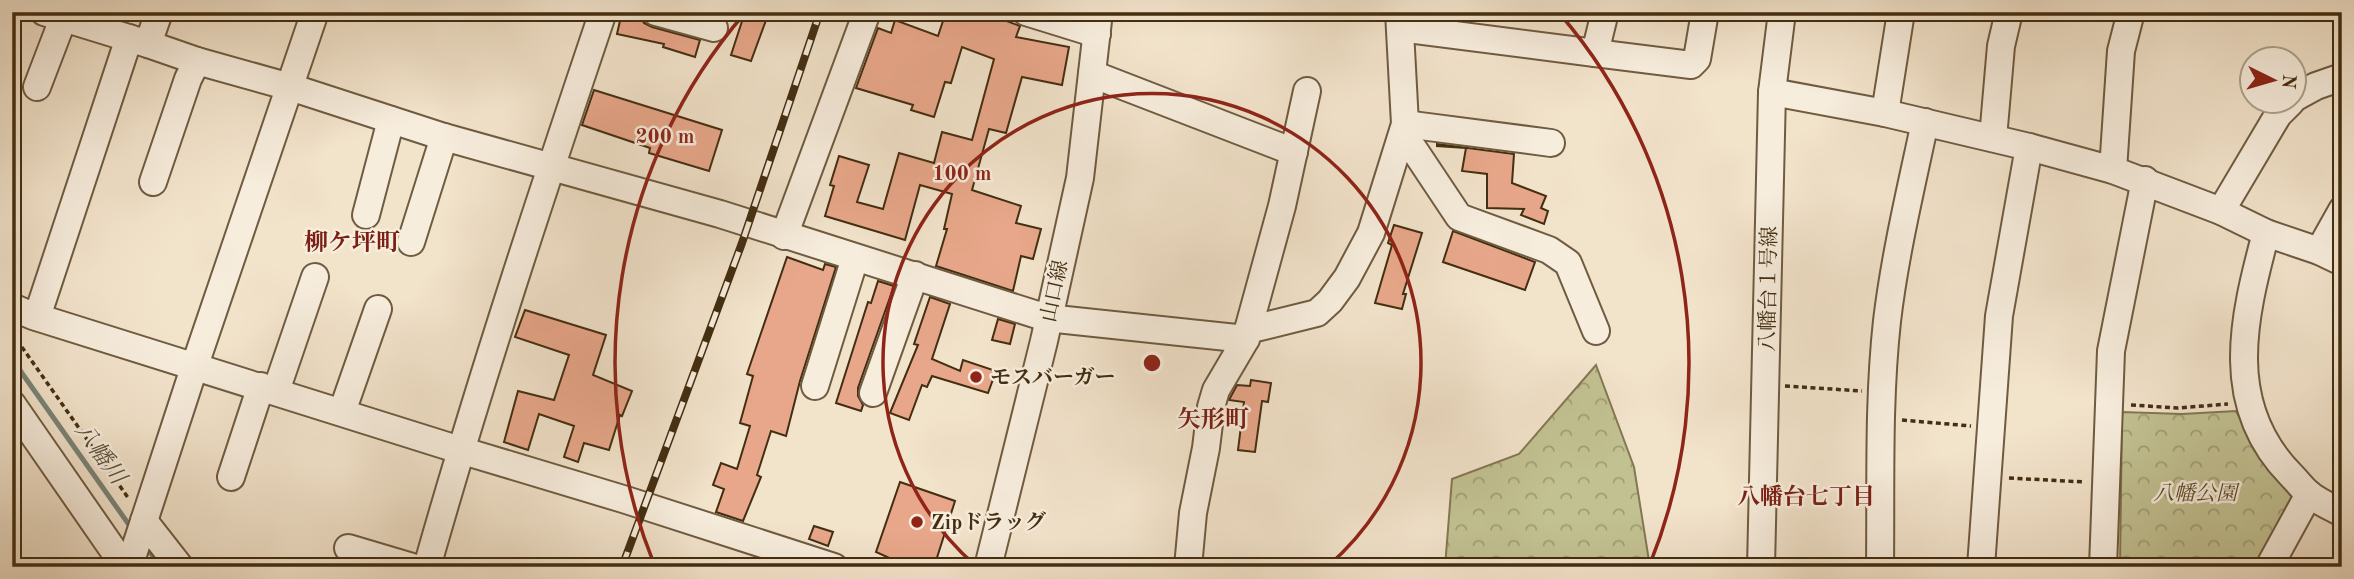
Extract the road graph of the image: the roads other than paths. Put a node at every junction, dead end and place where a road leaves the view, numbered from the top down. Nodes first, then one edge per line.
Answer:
1 (159, 12) edge
2 (315, 12) edge
3 (603, 12) edge
4 (656, 12) edge
5 (867, 12) edge
6 (1026, 12) edge
7 (1605, 12) edge
8 (1705, 12) edge
9 (1782, 12) edge
10 (1901, 12) edge
11 (2009, 12) edge
12 (2131, 12) edge
13 (68, 17) edge
14 (1399, 20) edge
15 (1098, 23) edge
16 (713, 31) dead end
17 (139, 41) junction
18 (1595, 53) junction
19 (197, 61) junction
20 (1092, 74) junction
21 (2342, 77) edge
22 (290, 87) junction
23 (37, 88) dead end
24 (2308, 91) edge
25 (1307, 92) dead end
26 (1772, 92) junction
27 (1885, 113) junction
28 (2277, 116) edge
29 (391, 120) junction
30 (1925, 122) junction
31 (1402, 134) junction
32 (443, 136) junction
33 (1993, 138) junction
34 (2029, 147) junction
35 (1533, 149) dead end
36 (1294, 152) junction
37 (550, 168) junction
38 (2113, 170) junction
39 (2145, 180) junction
40 (153, 182) dead end
41 (2342, 210) edge
42 (2221, 211) junction
43 (366, 215) dead end
44 (2266, 233) junction
45 (784, 236) junction
46 (411, 242) dead end
47 (2330, 257) edge
48 (855, 258) junction
49 (915, 275) junction
50 (314, 277) dead end
51 (12, 307) edge
52 (378, 309) dead end
53 (37, 317) junction
54 (1048, 318) junction
55 (1596, 331) dead end
56 (1247, 335) junction
57 (195, 365) junction
58 (823, 376) dead end
59 (881, 383) dead end
60 (269, 389) junction
61 (342, 412) junction
62 (15, 417) edge
63 (460, 450) junction
64 (232, 477) dead end
65 (2309, 494) junction
66 (2342, 513) edge
67 (134, 548) edge
68 (348, 548) dead end
69 (180, 567) edge
70 (412, 567) edge
71 (427, 567) edge
72 (834, 567) edge
73 (988, 567) edge
74 (1188, 567) edge
75 (1762, 567) edge
76 (1880, 567) edge
77 (1981, 567) edge
78 (2103, 567) edge
79 (2269, 567) edge

1 - 17 street
2 - 22 street
3 - 37 street
4 - 16 street
5 - 45 street
6 - 15 street
7 - 18 street
8 - 18 street
9 - 26 street, 八幡台１号線
10 - 27 street
11 - 33 street
12 - 38 street
13 - 17 street
13 - 23 street
14 - 18 street
14 - 31 street
15 - 20 street, 山口線
17 - 19 street
17 - 53 street
19 - 22 street
19 - 40 street
20 - 36 street
20 - 54 street, 山口線
21 - 24 street
22 - 29 street
22 - 57 street
25 - 36 street
26 - 27 street
26 - 75 street, 八幡台１号線
27 - 30 street
28 - 42 street
29 - 32 street
29 - 43 street
30 - 33 street
30 - 76 street
31 - 35 street
31 - 55 street
31 - 56 street
32 - 37 street
32 - 46 street
33 - 34 street
34 - 38 street
34 - 77 street
36 - 56 street
37 - 45 street
37 - 63 street
38 - 39 street
39 - 42 street
39 - 78 street
41 - 47 street
42 - 44 street
44 - 47 street
44 - 65 street
45 - 48 street
48 - 49 street
48 - 58 street
49 - 54 street
49 - 59 street
50 - 60 street
51 - 53 street
52 - 61 street
53 - 57 street
54 - 56 street
54 - 73 street, 山口線
56 - 74 street
57 - 60 street
57 - 67 street
60 - 61 street
60 - 64 street
61 - 63 street
62 - 67 street
63 - 71 street
63 - 72 street
65 - 66 street
65 - 79 street
67 - 69 street
68 - 70 street

